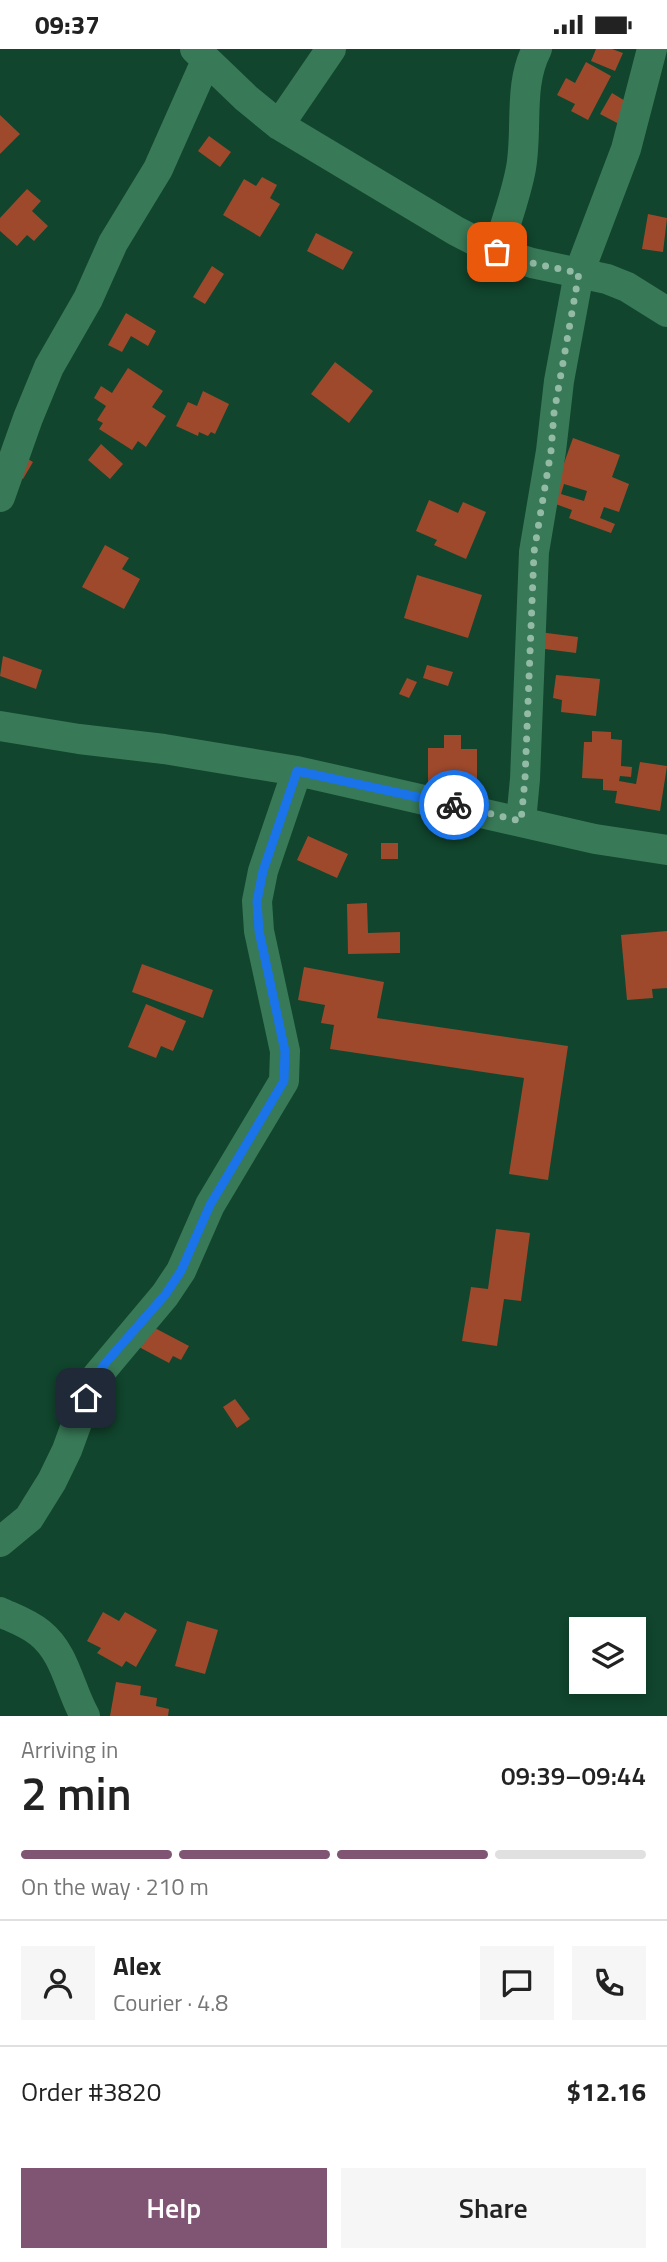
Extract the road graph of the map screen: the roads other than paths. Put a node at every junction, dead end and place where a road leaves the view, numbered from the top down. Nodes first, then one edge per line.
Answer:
1 (331, 49) edge
2 (537, 49) edge
3 (652, 49) edge
4 (201, 55) edge
5 (279, 125) junction
6 (497, 252) junction
7 (579, 273) junction
8 (667, 312) edge
9 (0, 498) edge
10 (0, 726) edge
11 (297, 771) junction
12 (521, 821) junction
13 (667, 850) edge
14 (0, 1542) edge
15 (0, 1612) edge
16 (85, 1716) edge

1 - 5 street
2 - 6 street
3 - 7 street
4 - 5 street
4 - 9 street
5 - 6 street
6 - 7 street
7 - 8 street
7 - 12 street
10 - 11 street
11 - 12 street
11 - 14 street
12 - 13 street
15 - 16 street

